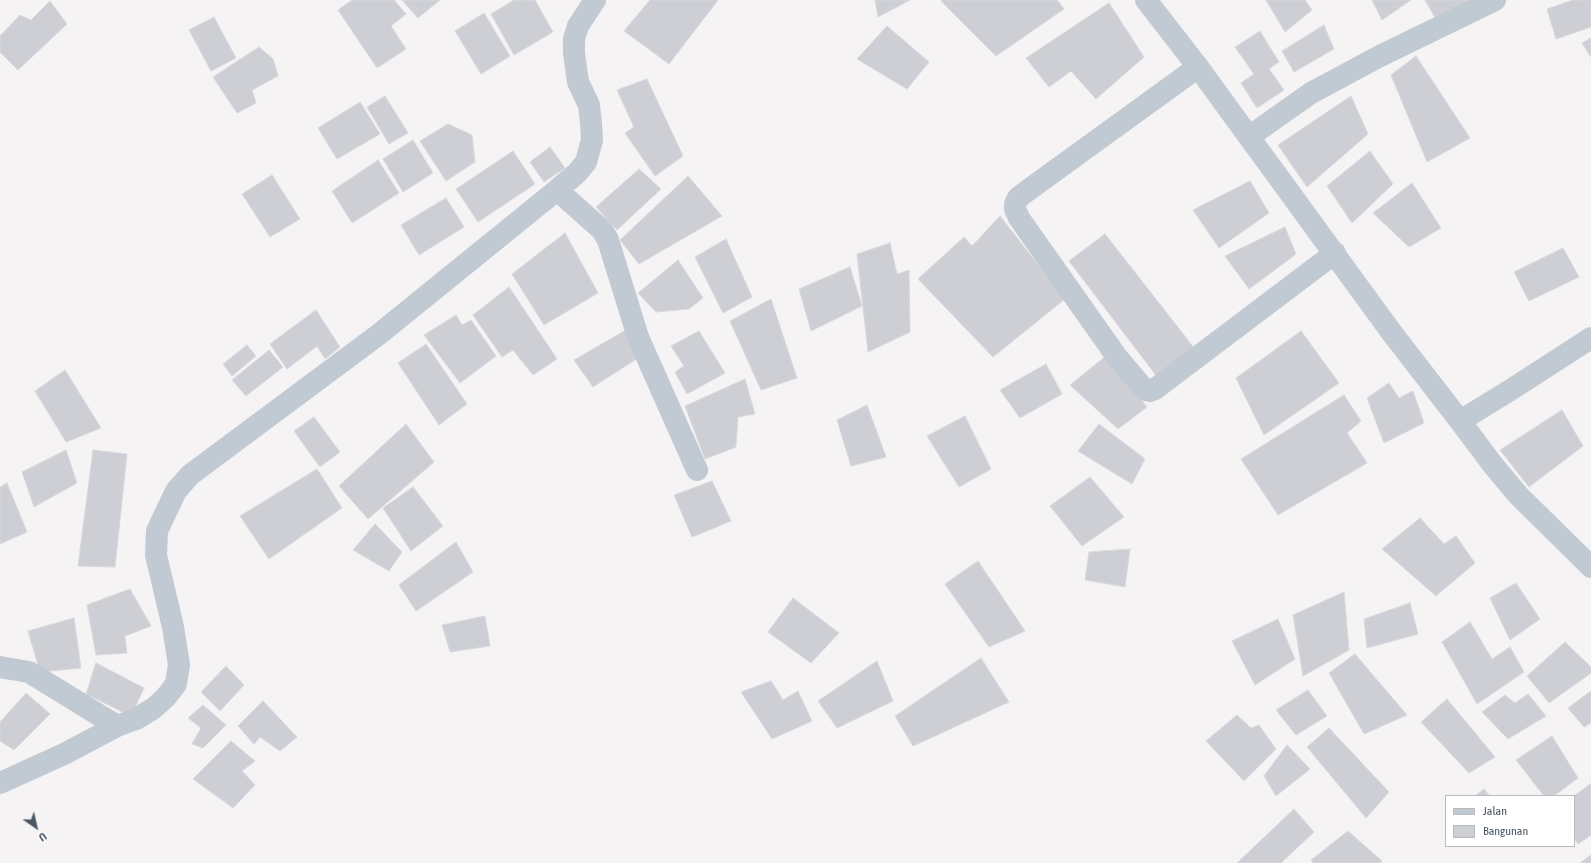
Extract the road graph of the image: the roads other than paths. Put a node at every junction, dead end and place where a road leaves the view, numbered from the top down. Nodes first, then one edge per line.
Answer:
1 (595, 0) edge
2 (1146, 0) edge
3 (1495, 0) edge
4 (1198, 67) junction
5 (1250, 136) junction
6 (557, 190) junction
7 (1335, 253) junction
8 (1591, 338) edge
9 (1460, 421) junction
10 (697, 470) dead end
11 (1591, 567) edge
12 (0, 667) edge
13 (117, 726) junction
14 (0, 783) edge

1 - 6 street
2 - 4 street
3 - 5 street
4 - 5 street
4 - 7 street
5 - 7 street
6 - 10 street
6 - 13 street
7 - 9 street
8 - 9 street
9 - 11 street
12 - 13 street
13 - 14 street

